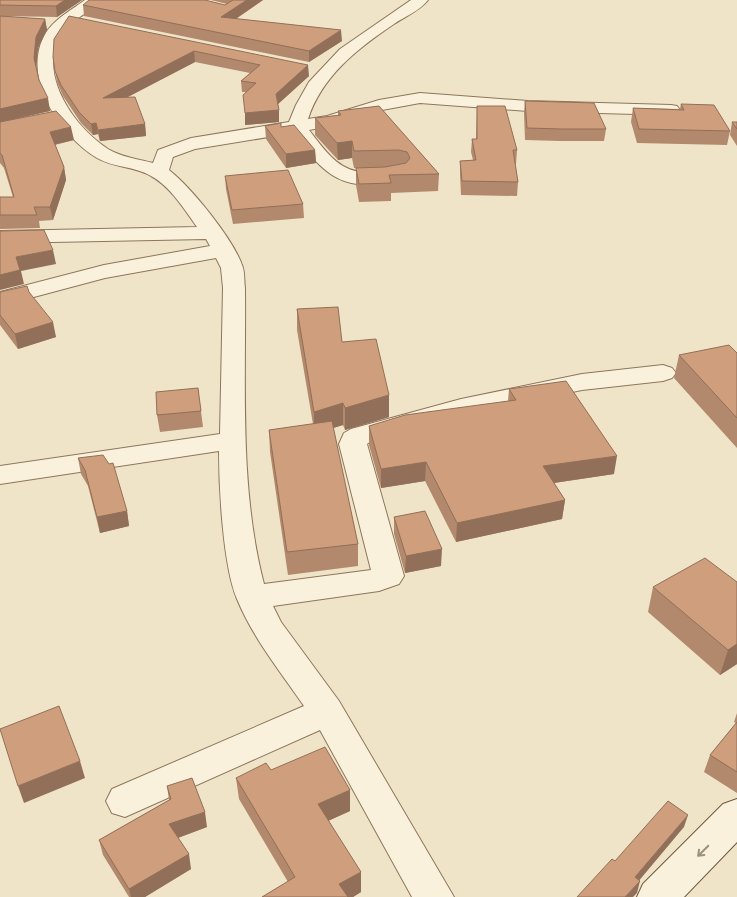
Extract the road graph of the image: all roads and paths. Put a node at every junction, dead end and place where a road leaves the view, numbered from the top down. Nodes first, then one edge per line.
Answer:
1 (94, 0) edge
2 (421, 0) edge
3 (307, 68) edge
4 (325, 72) junction
5 (686, 110) edge
6 (297, 126) junction
7 (159, 172) junction
8 (398, 175) edge
9 (0, 237) edge
10 (216, 241) junction
11 (0, 298) edge
12 (663, 373) dead end
13 (231, 441) junction
14 (0, 475) edge
15 (252, 597) junction
16 (327, 711) junction
17 (125, 801) dead end
18 (737, 816) edge
19 (434, 897) edge
20 (657, 897) edge

1 - 7 street
2 - 4 street
3 - 4 street
4 - 6 street
5 - 6 street
6 - 7 street
6 - 8 street
7 - 10 street
9 - 10 street
10 - 11 street
10 - 13 street
12 - 15 street
13 - 14 street
13 - 15 street
15 - 16 street
16 - 17 street
16 - 19 street
18 -> 20 street

